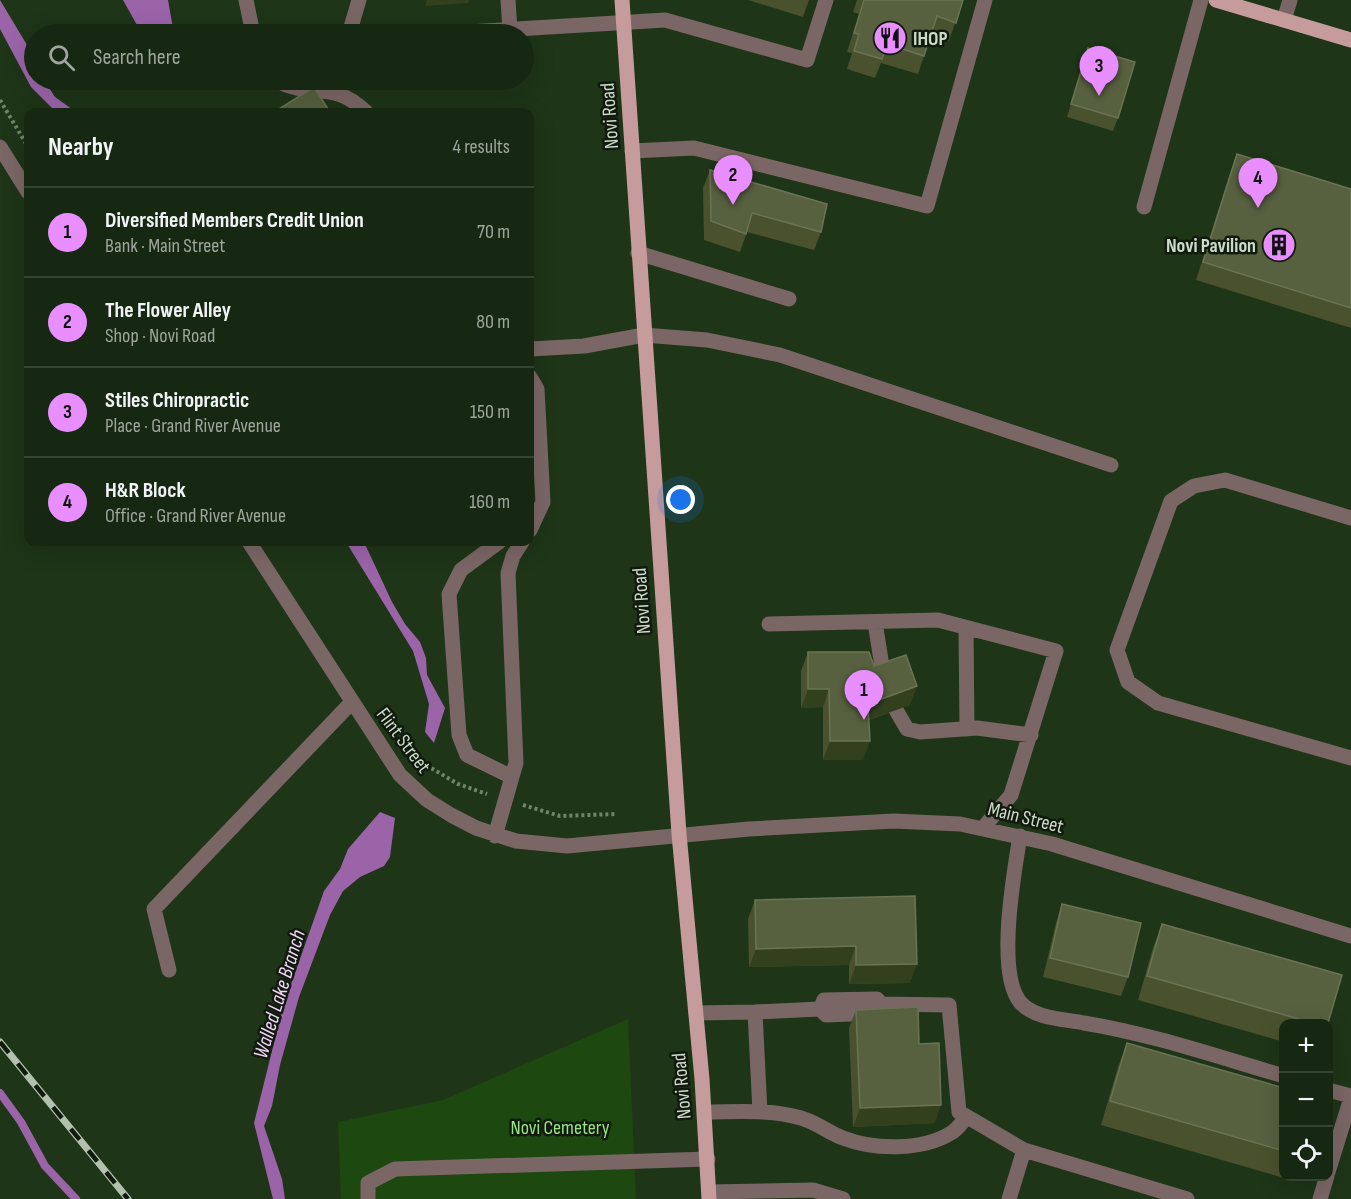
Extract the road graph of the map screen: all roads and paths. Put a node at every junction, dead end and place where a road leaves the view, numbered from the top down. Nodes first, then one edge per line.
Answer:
1 (246, 0) edge
2 (359, 0) edge
3 (508, 0) edge
4 (622, 0) edge
5 (826, 0) edge
6 (986, 0) edge
7 (1202, 0) edge
8 (1216, 0) edge
9 (1290, 0) edge
10 (1284, 20) junction
11 (251, 24) edge
12 (352, 24) edge
13 (510, 24) edge
14 (624, 24) junction
15 (534, 29) edge
16 (1351, 40) edge
17 (340, 90) edge
18 (0, 100) edge
19 (362, 108) edge
20 (24, 140) edge
21 (0, 147) edge
22 (632, 150) junction
23 (24, 186) edge
24 (1144, 207) dead end
25 (638, 253) junction
26 (789, 299) dead end
27 (644, 335) junction
28 (534, 349) edge
29 (534, 384) edge
30 (1112, 465) dead end
31 (1351, 518) edge
32 (534, 519) edge
33 (252, 546) edge
34 (494, 546) edge
35 (519, 546) edge
36 (875, 622) junction
37 (770, 624) dead end
38 (966, 628) junction
39 (884, 679) edge
40 (351, 703) junction
41 (896, 710) edge
42 (968, 729) junction
43 (1031, 735) junction
44 (412, 755) dead end
45 (1351, 758) edge
46 (512, 777) junction
47 (506, 800) junction
48 (616, 814) dead end
49 (983, 828) junction
50 (679, 834) junction
51 (495, 836) junction
52 (1020, 836) junction
53 (1351, 936) edge
54 (169, 970) dead end
55 (755, 1012) junction
56 (696, 1013) junction
57 (1279, 1076) edge
58 (1333, 1091) edge
59 (1351, 1097) edge
60 (705, 1112) junction
61 (760, 1112) junction
62 (968, 1117) junction
63 (1024, 1150) junction
64 (1333, 1158) edge
65 (708, 1159) junction
66 (1325, 1181) edge
67 (709, 1195) edge
68 (814, 1195) edge
69 (368, 1199) edge
70 (843, 1199) edge
71 (1009, 1199) edge
72 (1187, 1199) edge
73 (1320, 1199) edge

1 - 11 street
2 - 12 street
3 - 13 street
4 - 14 main road, Novi Road
5 - 14 street
6 - 22 street
7 - 24 street
8 - 10 main road
9 - 10 street
10 - 16 main road
14 - 15 street
14 - 22 main road, Novi Road
17 - 19 street
18 - 20 path
21 - 23 street
22 - 25 main road, Novi Road
25 - 26 street
25 - 27 main road, Novi Road
27 - 28 street
27 - 30 street
27 - 50 main road, Novi Road
29 - 32 street
31 - 45 street
33 - 40 street, Flint Street
34 - 46 street
35 - 46 street
36 - 37 street
36 - 38 street
36 - 39 street
38 - 42 street
38 - 43 street
40 - 51 street, Flint Street
40 - 54 street
41 - 42 street
42 - 43 street
43 - 49 street
44 - 47 path
46 - 47 street
47 - 48 path
47 - 51 street
49 - 50 street, Main Street
49 - 52 street, Main Street
50 - 51 street, Flint Street
50 - 56 main road, Novi Road
52 - 53 street, Main Street
52 - 57 street
55 - 56 street
55 - 61 street
55 - 62 street
56 - 60 main road, Novi Road
58 - 59 street
59 - 64 street
60 - 61 street
60 - 65 main road, Novi Road
61 - 62 street
62 - 63 street
63 - 71 street
63 - 72 street
65 - 67 main road, Novi Road
65 - 69 street
66 - 73 street
67 - 68 street
68 - 70 street

